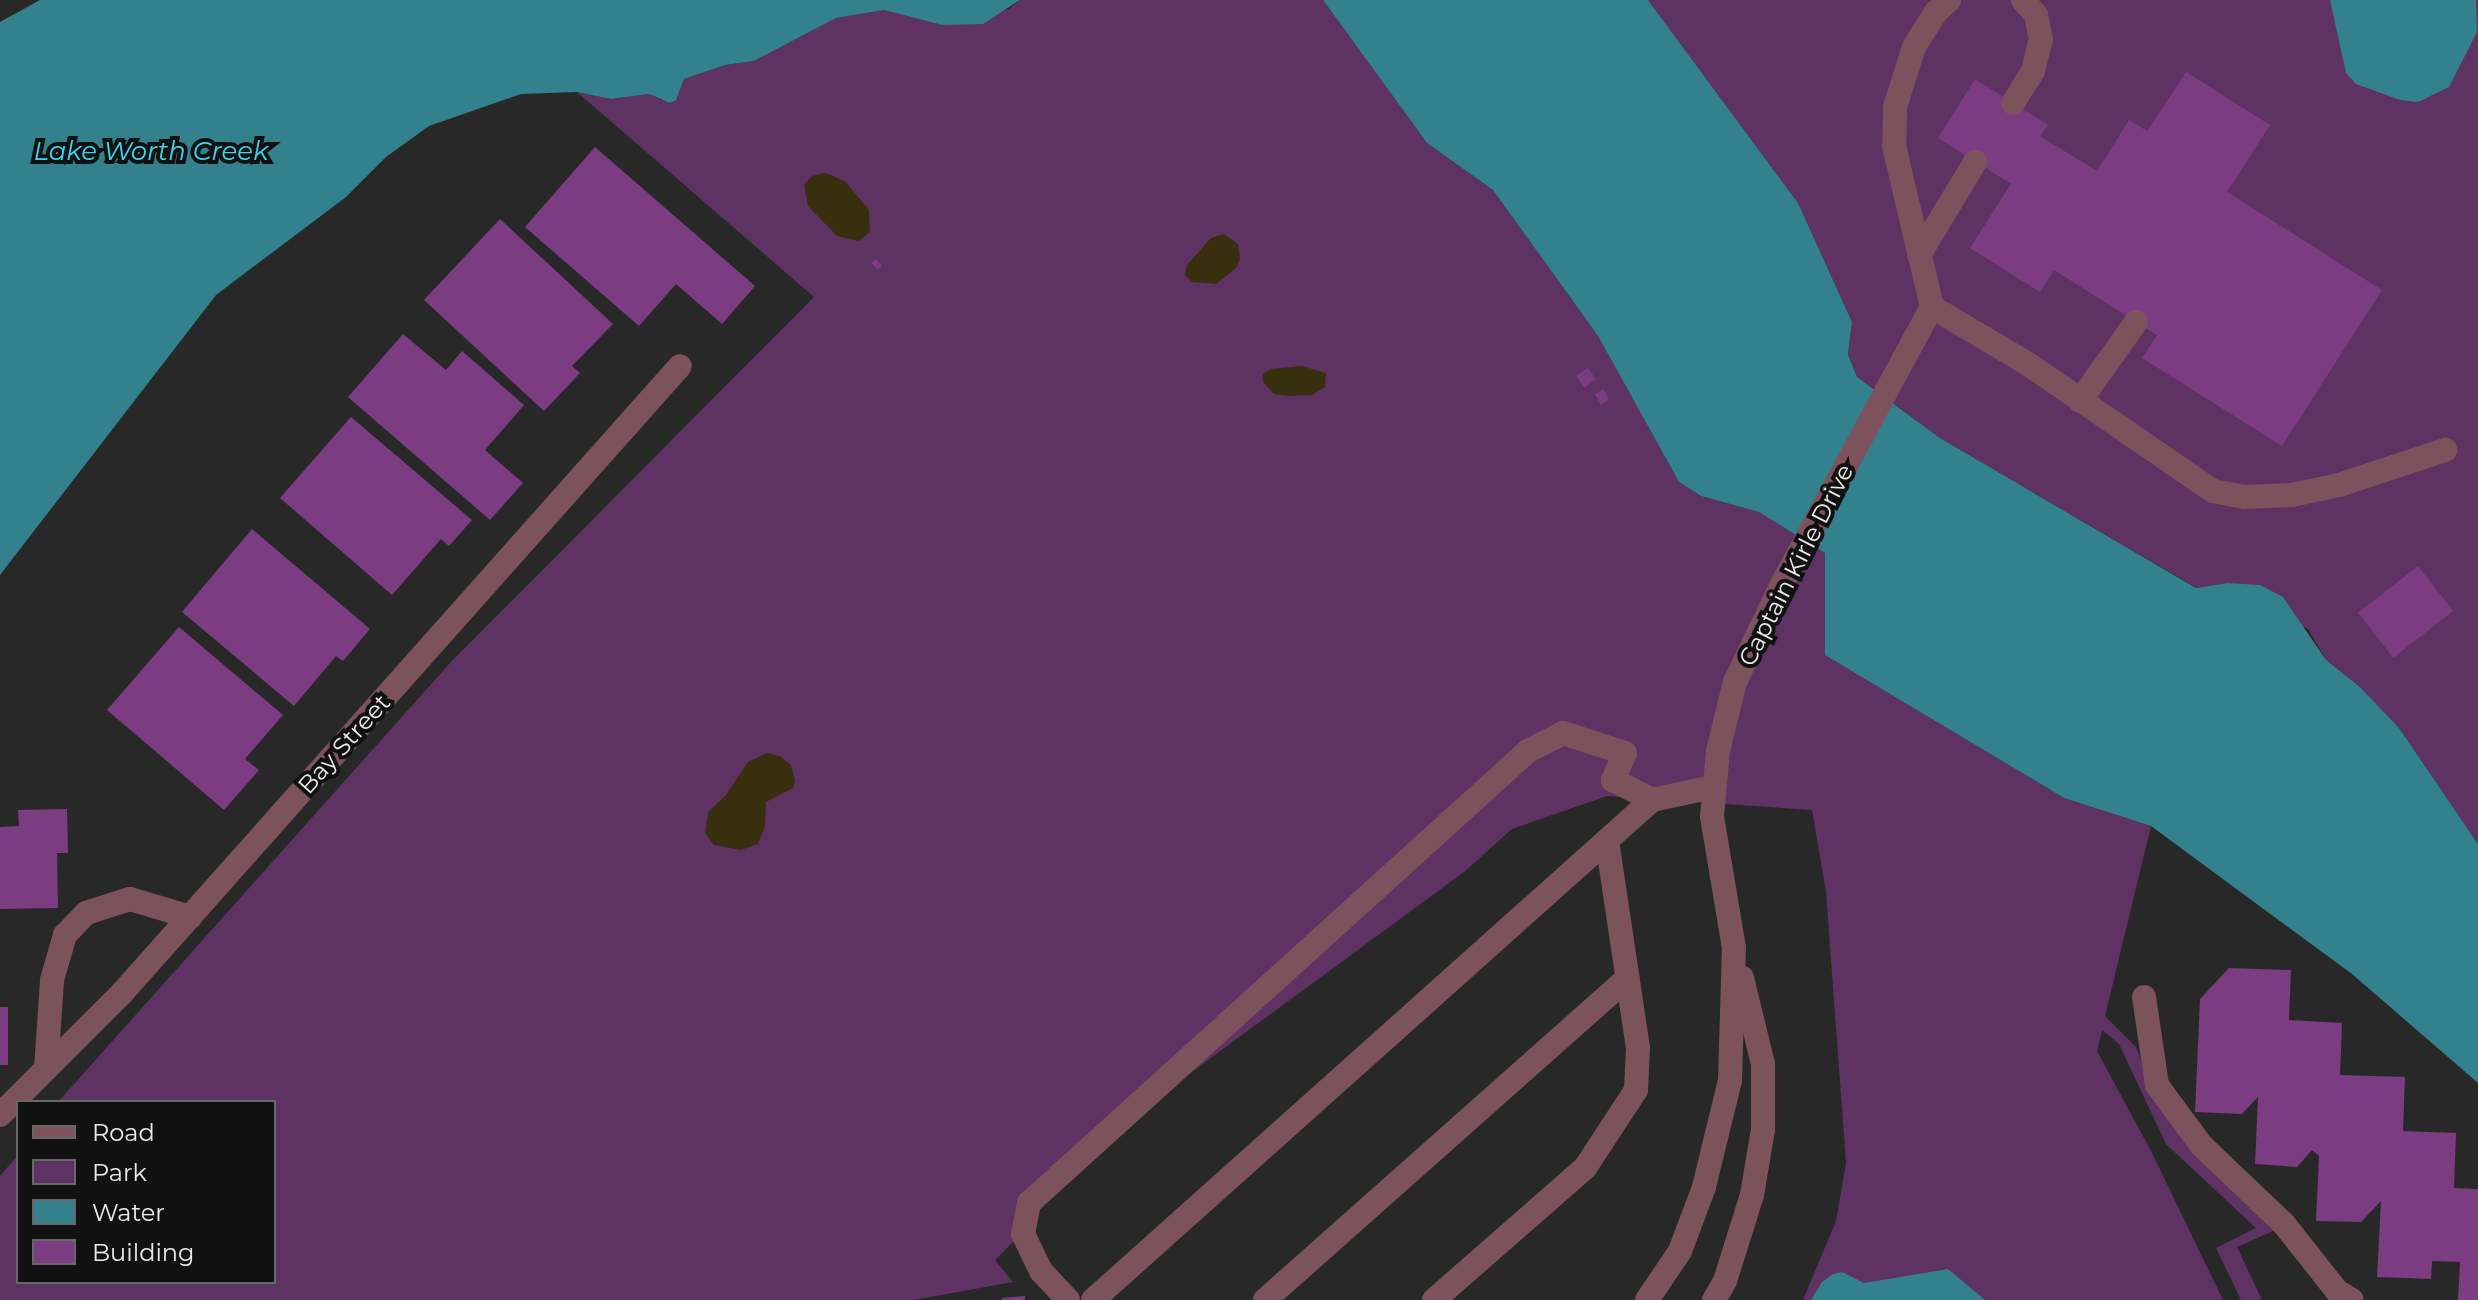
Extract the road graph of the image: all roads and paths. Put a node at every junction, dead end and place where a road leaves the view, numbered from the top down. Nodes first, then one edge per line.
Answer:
1 (1949, 0) edge
2 (2023, 0) edge
3 (2013, 103) dead end
4 (1975, 162) dead end
5 (1919, 255) junction
6 (1932, 307) junction
7 (2136, 322) dead end
8 (680, 366) dead end
9 (2080, 401) junction
10 (2445, 450) dead end
11 (1713, 787) junction
12 (1652, 800) junction
13 (1607, 840) junction
14 (190, 917) junction
15 (1734, 948) junction
16 (1628, 978) junction
17 (2144, 997) dead end
18 (46, 1069) junction
19 (0, 1115) edge
20 (1068, 1300) edge
21 (1093, 1300) edge
22 (1265, 1300) edge
23 (1434, 1300) edge
24 (1647, 1300) edge
25 (1714, 1300) edge
26 (2352, 1300) edge

1 - 5 street
2 - 3 street
4 - 5 street
5 - 6 street
6 - 9 street
6 - 11 street, Captain Kirle Drive
7 - 9 street
8 - 14 street, Bay Street
9 - 10 street
11 - 12 street
11 - 15 street, Captain Kirle Drive
12 - 13 street
12 - 20 street
13 - 16 street
13 - 21 street
14 - 18 street, Bay Street
14 - 18 street
15 - 24 street, Captain Kirle Drive
15 - 25 street
16 - 22 street
16 - 23 street
17 - 26 street
18 - 19 street, Bay Street

